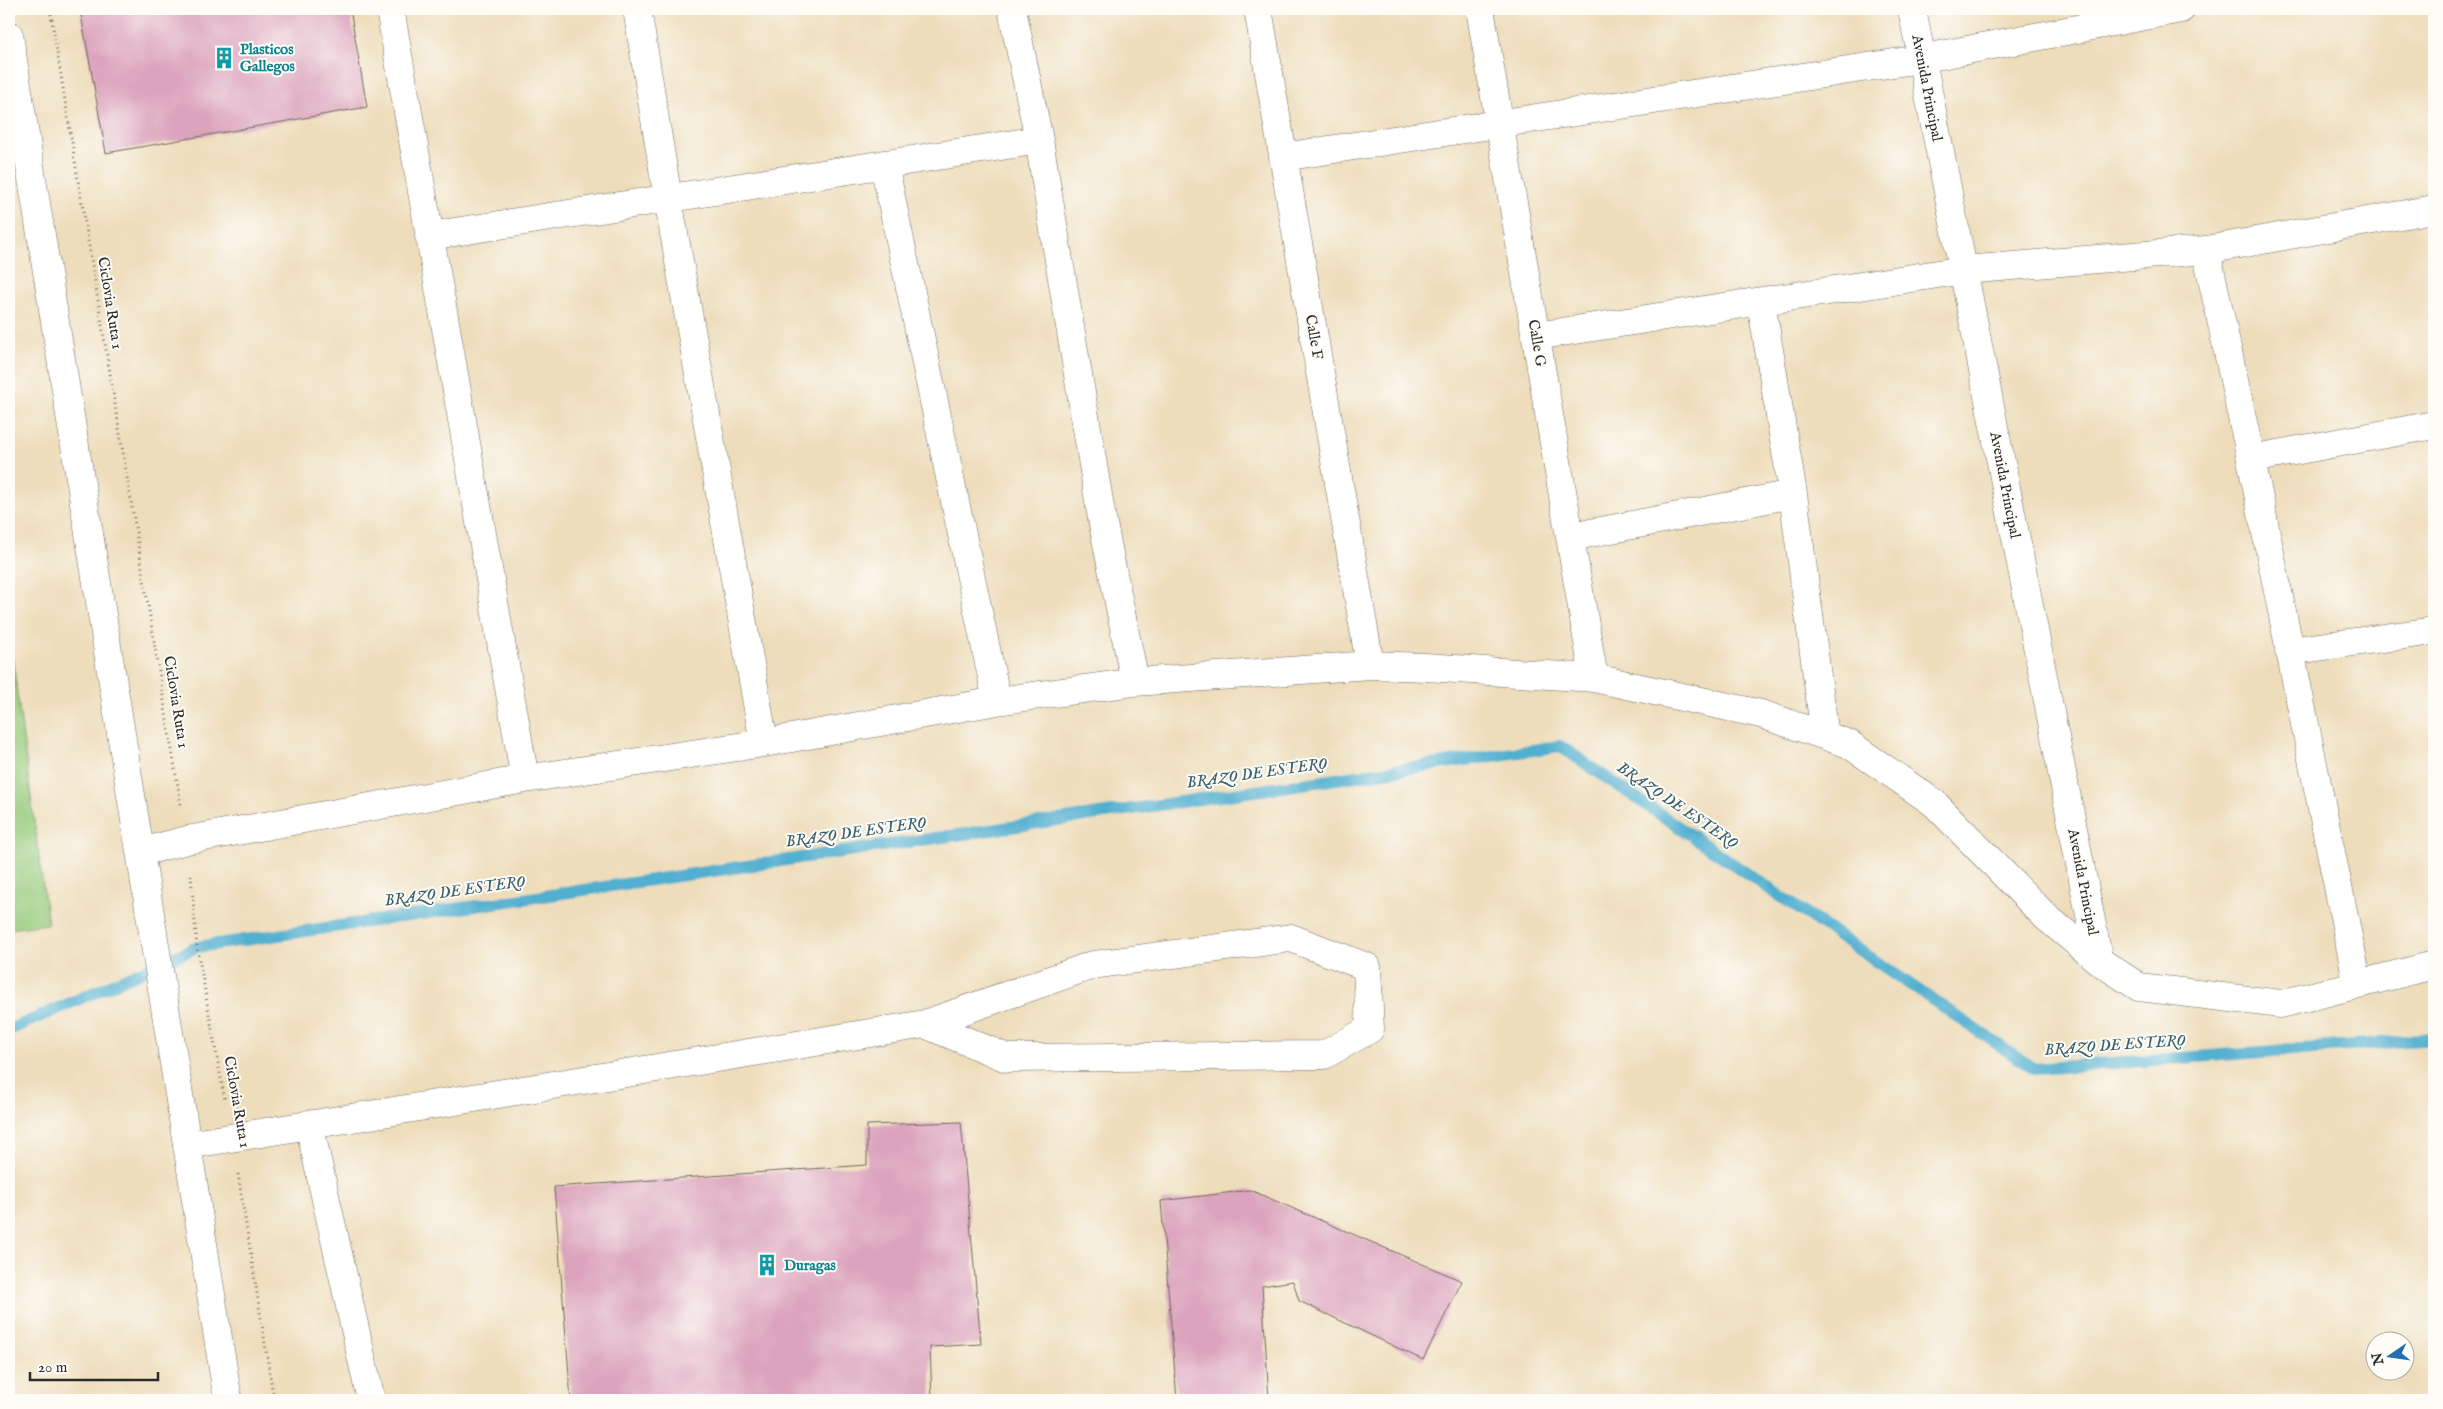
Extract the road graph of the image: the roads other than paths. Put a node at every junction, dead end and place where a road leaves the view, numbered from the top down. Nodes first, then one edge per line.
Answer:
1 (390, 9) edge
2 (636, 9) edge
3 (1012, 9) edge
4 (1258, 9) edge
5 (1480, 9) edge
6 (1912, 9) edge
7 (2181, 9) edge
8 (9, 35) edge
9 (1920, 58) junction
10 (1500, 125) junction
11 (1038, 140) junction
12 (1283, 157) junction
13 (884, 164) junction
14 (668, 199) junction
15 (2434, 209) edge
16 (429, 236) junction
17 (2206, 250) junction
18 (1964, 270) junction
19 (1761, 302) junction
20 (1536, 336) junction
21 (2434, 425) edge
22 (2251, 459) junction
23 (1793, 494) junction
24 (1570, 537) junction
25 (2434, 631) edge
26 (2289, 651) junction
27 (1370, 665) junction
28 (1594, 678) junction
29 (1136, 682) junction
30 (997, 701) junction
31 (1825, 736) junction
32 (764, 743) junction
33 (525, 779) junction
34 (141, 852) junction
35 (2099, 961) junction
36 (2434, 965) edge
37 (2358, 984) junction
38 (924, 1024) junction
39 (309, 1124) junction
40 (187, 1145) junction
41 (228, 1400) edge
42 (371, 1400) edge

1 - 16 street
2 - 14 street
3 - 11 street
4 - 12 street, Calle F
5 - 10 street, Calle G
6 - 9 street, Avenida Principal
7 - 9 street
8 - 34 street
9 - 10 street
9 - 18 street, Avenida Principal
10 - 12 street
10 - 20 street, Calle G
11 - 13 street
11 - 29 street
12 - 27 street, Calle F
13 - 14 street
13 - 30 street
14 - 16 street
14 - 32 street
15 - 17 street
16 - 33 street
17 - 18 street
17 - 22 street
18 - 19 street
18 - 35 street, Avenida Principal
19 - 20 street
19 - 23 street
20 - 24 street, Calle G
21 - 22 street
22 - 26 street
23 - 24 street
23 - 31 street
24 - 28 street, Calle G
25 - 26 street
26 - 37 street
27 - 28 street
27 - 29 street
28 - 31 street
29 - 30 street
30 - 32 street
31 - 35 street
32 - 33 street
33 - 34 street
34 - 40 street
35 - 37 street
36 - 37 street
38 - 38 street
38 - 39 street
39 - 40 street
39 - 42 street
40 - 41 street

